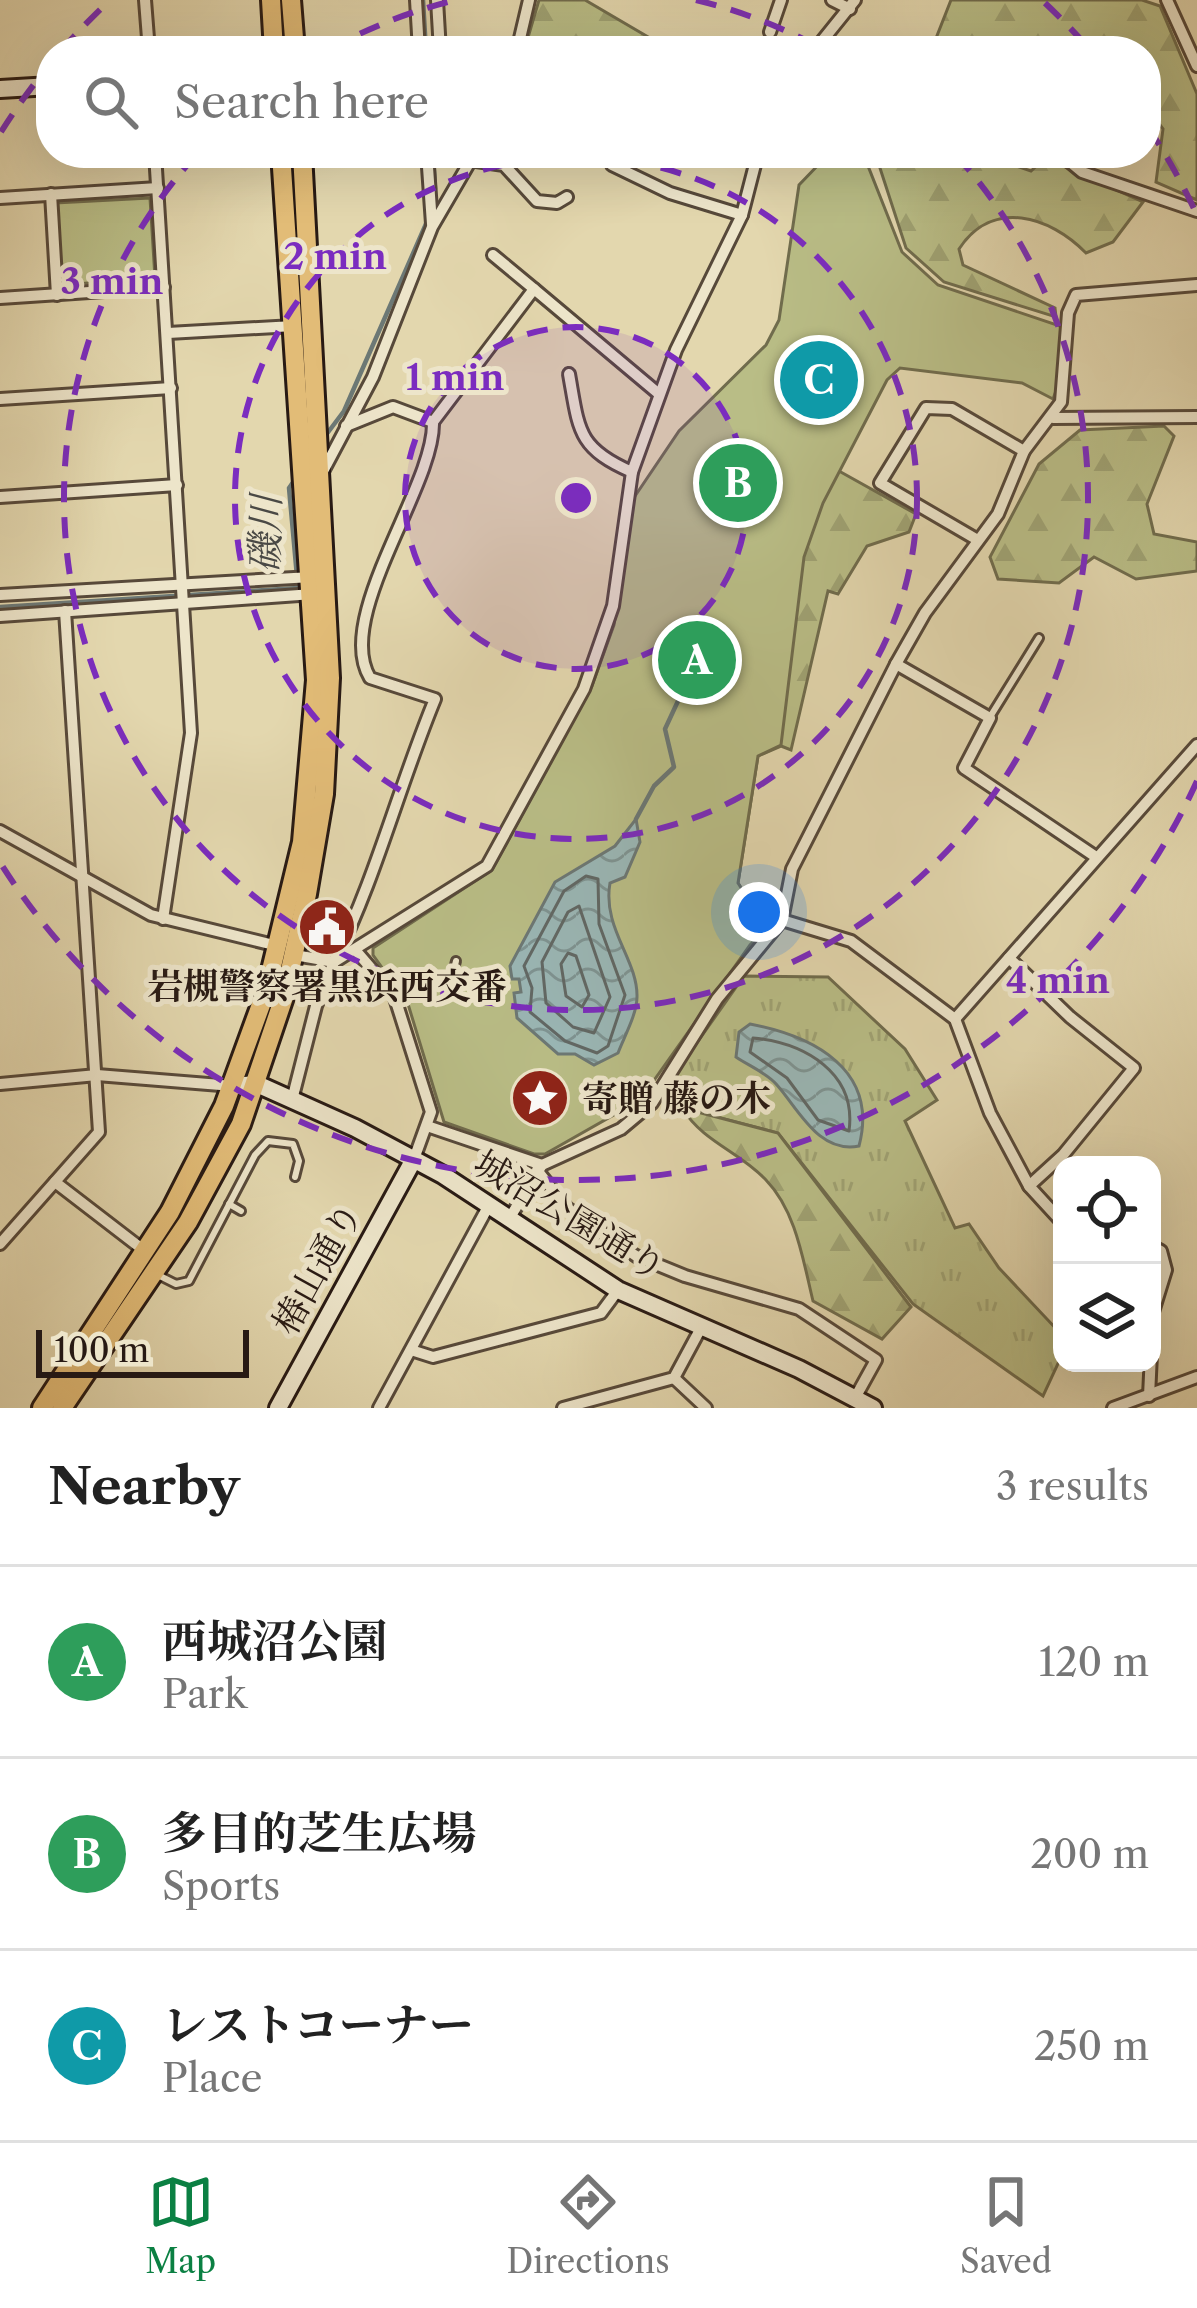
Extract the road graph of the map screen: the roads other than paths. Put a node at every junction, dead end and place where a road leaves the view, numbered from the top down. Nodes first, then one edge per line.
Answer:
1 (145, 0) edge
2 (271, 0) edge
3 (291, 0) edge
4 (416, 0) edge
5 (437, 0) edge
6 (530, 0) edge
7 (781, 0) edge
8 (832, 0) edge
9 (1167, 0) edge
10 (852, 5) edge
11 (770, 32) dead end
12 (148, 36) edge
13 (273, 36) edge
14 (295, 36) edge
15 (418, 36) edge
16 (439, 36) edge
17 (521, 36) edge
18 (826, 36) edge
19 (1197, 66) edge
20 (36, 87) edge
21 (0, 89) edge
22 (156, 168) edge
23 (282, 168) edge
24 (303, 168) edge
25 (428, 168) edge
26 (466, 168) edge
27 (508, 168) edge
28 (618, 168) edge
29 (754, 168) edge
30 (1077, 168) edge
31 (158, 188) junction
32 (51, 194) junction
33 (567, 197) dead end
34 (0, 198) edge
35 (1197, 211) edge
36 (742, 215) junction
37 (433, 227) junction
38 (493, 255) dead end
39 (1197, 285) edge
40 (164, 287) junction
41 (534, 289) junction
42 (57, 295) junction
43 (0, 298) edge
44 (294, 326) junction
45 (167, 333) junction
46 (569, 374) dead end
47 (171, 388) junction
48 (659, 394) junction
49 (0, 399) edge
50 (1197, 416) edge
51 (1053, 418) junction
52 (433, 422) junction
53 (346, 426) junction
54 (1024, 452) junction
55 (632, 472) junction
56 (320, 477) junction
57 (177, 485) junction
58 (0, 497) edge
59 (976, 539) junction
60 (184, 583) junction
61 (312, 585) junction
62 (0, 595) edge
63 (185, 602) junction
64 (65, 611) junction
65 (0, 616) edge
66 (1039, 638) dead end
67 (896, 664) junction
68 (990, 718) junction
69 (1197, 745) edge
70 (0, 831) edge
71 (1096, 857) junction
72 (83, 878) junction
73 (163, 919) junction
74 (782, 920) junction
75 (286, 951) junction
76 (357, 952) junction
77 (1009, 958) junction
78 (334, 962) junction
79 (456, 962) dead end
80 (394, 995) junction
81 (955, 1019) junction
82 (97, 1075) junction
83 (0, 1084) edge
84 (257, 1084) junction
85 (233, 1087) junction
86 (292, 1100) junction
87 (430, 1127) junction
88 (414, 1159) junction
89 (540, 1167) junction
90 (295, 1177) dead end
91 (55, 1182) junction
92 (1029, 1186) junction
93 (229, 1204) junction
94 (489, 1205) junction
95 (241, 1211) dead end
96 (1053, 1212) edge
97 (509, 1219) junction
98 (0, 1244) edge
99 (1161, 1251) edge
100 (146, 1252) junction
101 (155, 1273) junction
102 (618, 1290) junction
103 (702, 1326) junction
104 (411, 1350) junction
105 (1197, 1377) edge
106 (674, 1378) junction
107 (855, 1398) junction
108 (1145, 1401) edge
109 (42, 1408) edge
110 (62, 1408) edge
111 (278, 1408) edge
112 (379, 1408) edge
113 (563, 1408) edge
114 (706, 1408) edge
115 (873, 1408) edge
116 (1113, 1408) edge

1 - 12 street
2 - 13 main road
3 - 14 main road
4 - 15 street
5 - 16 street
6 - 17 street
7 - 11 street
8 - 10 street
9 - 19 street
10 - 18 street
20 - 21 street
22 - 31 street
23 - 44 main road
24 - 56 main road
25 - 37 street
26 - 37 street
27 - 33 street
28 - 36 street
29 - 36 street
30 - 35 street
31 - 32 street
31 - 40 street
32 - 34 street
32 - 42 street
36 - 48 street
37 - 53 street
38 - 41 street
39 - 51 street
40 - 42 street
40 - 45 street
41 - 48 street
41 - 52 street
42 - 43 street
44 - 45 street
44 - 61 main road
45 - 47 street
46 - 55 street
47 - 49 street
47 - 57 street
48 - 55 street
50 - 51 street
51 - 54 street
52 - 53 street
52 - 78 street
53 - 56 street
54 - 59 street
54 - 59 street
55 - 76 street
56 - 75 main road
57 - 58 street
57 - 60 street
59 - 67 street
60 - 61 street
60 - 62 street
60 - 63 street
61 - 63 street
61 - 75 main road
63 - 64 street
63 - 73 street
64 - 65 street
64 - 72 street
66 - 68 lane
67 - 68 street
67 - 74 street
68 - 71 street
69 - 71 street
70 - 72 street
71 - 77 street
72 - 73 street
72 - 82 street
73 - 75 street
74 - 81 street
74 - 89 street
75 - 78 street
75 - 84 main road
75 - 85 main road
76 - 78 street
76 - 80 street
77 - 81 street
77 - 92 street
78 - 86 street
79 - 80 lane
80 - 87 street
81 - 92 street
82 - 83 street
82 - 85 street
82 - 91 street
84 - 85 street
84 - 86 street, 城沼公園通り
84 - 101 main road
85 - 100 main road
86 - 88 street, 城沼公園通り
87 - 88 street
87 - 89 street
88 - 94 street, 城沼公園通り
88 - 111 street, 椿山通り
89 - 97 street
89 - 107 street
90 - 93 lane
91 - 98 street
91 - 100 street
92 - 96 street
93 - 95 lane
93 - 101 lane
94 - 97 street, 城沼公園通り
94 - 104 street
97 - 102 street, 城沼公園通り
99 - 108 street
100 - 109 main road
101 - 110 main road
102 - 103 street, 城沼公園通り
102 - 104 street
103 - 106 street
103 - 107 street, 城沼公園通り
104 - 112 street
105 - 108 street
106 - 113 street
106 - 114 street
107 - 115 street, 城沼公園通り
108 - 116 street

